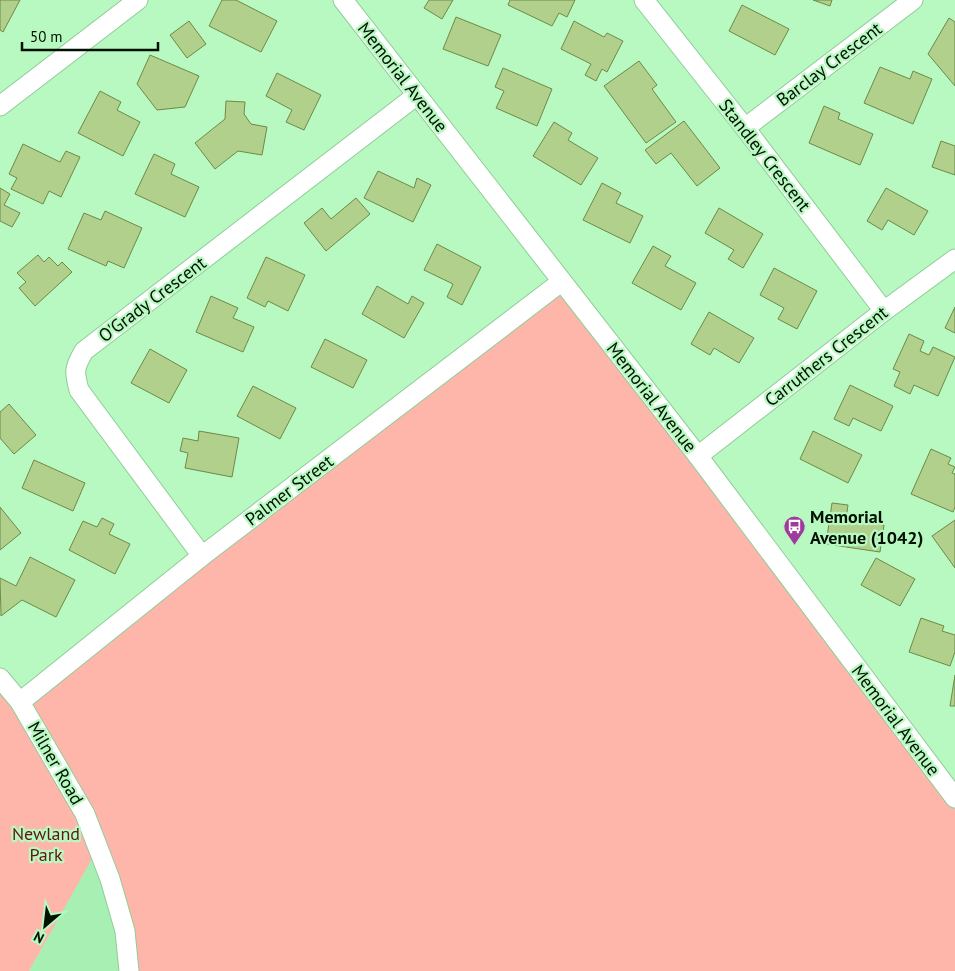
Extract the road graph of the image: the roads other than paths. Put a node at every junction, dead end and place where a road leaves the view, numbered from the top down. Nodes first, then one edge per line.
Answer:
1 (138, 0) edge
2 (343, 0) edge
3 (644, 0) edge
4 (913, 0) edge
5 (417, 95) junction
6 (0, 106) edge
7 (745, 128) junction
8 (955, 259) edge
9 (561, 282) junction
10 (884, 311) junction
11 (698, 456) junction
12 (202, 556) junction
13 (0, 678) edge
14 (20, 702) junction
15 (955, 798) edge
16 (129, 971) edge

1 - 6 street
2 - 5 street, Memorial Avenue
3 - 7 street, Standley Crescent
4 - 7 street, Barclay Crescent
5 - 9 street, Memorial Avenue
5 - 12 street, O'Grady Crescent
7 - 10 street, Standley Crescent
8 - 10 street, Carruthers Crescent
9 - 11 street, Memorial Avenue
9 - 12 street, Palmer Street
10 - 11 street, Carruthers Crescent
11 - 15 street, Memorial Avenue
12 - 14 street, Palmer Street
13 - 14 street, Milner Road
14 - 16 street, Milner Road

